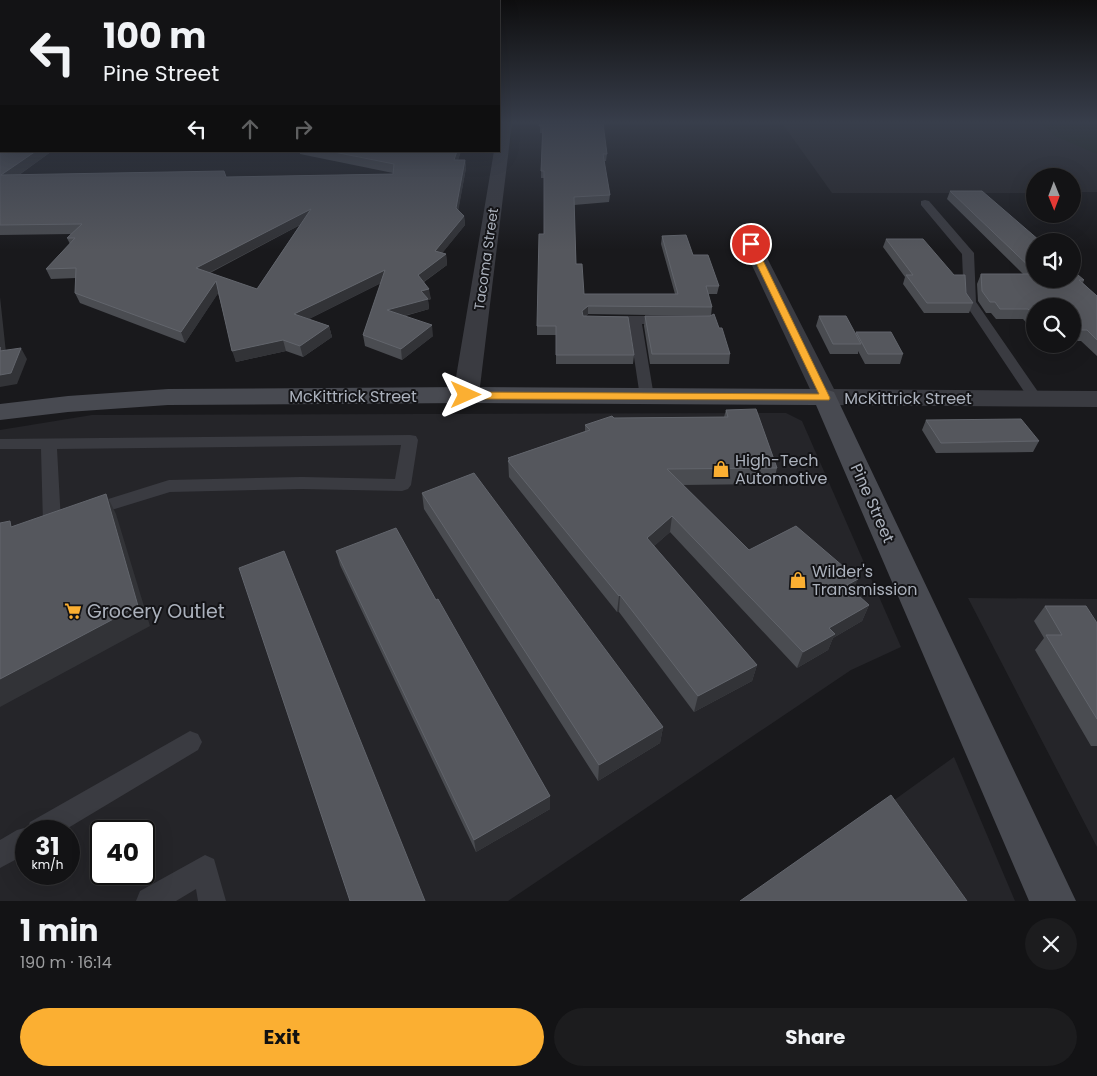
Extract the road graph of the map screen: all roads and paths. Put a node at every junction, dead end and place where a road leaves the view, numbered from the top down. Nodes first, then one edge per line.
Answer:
1 (499, 165) edge
2 (925, 203) dead end
3 (751, 244) dead end
4 (598, 320) edge
5 (635, 320) junction
6 (681, 320) edge
7 (466, 395) junction
8 (647, 396) junction
9 (825, 398) junction
10 (1036, 398) junction
11 (1097, 399) edge
12 (0, 412) edge
13 (49, 443) junction
14 (0, 444) edge
15 (52, 523) junction
16 (34, 528) edge
17 (190, 742) dead end
18 (59, 820) edge
19 (15, 846) edge
20 (0, 855) edge
21 (150, 901) edge
22 (212, 901) edge
23 (1053, 901) edge

1 - 7 street, Tacoma Street
2 - 10 lane
3 - 9 street, Pine Street
4 - 5 lane
5 - 6 lane
5 - 8 lane
7 - 8 street, McKittrick Street
7 - 12 street, McKittrick Street
8 - 9 street, McKittrick Street
9 - 10 street, McKittrick Street
9 - 23 street, Pine Street
10 - 11 street, McKittrick Street
13 - 14 lane
13 - 15 lane
13 - 15 lane
15 - 16 lane
17 - 18 lane
19 - 20 lane
21 - 22 lane

